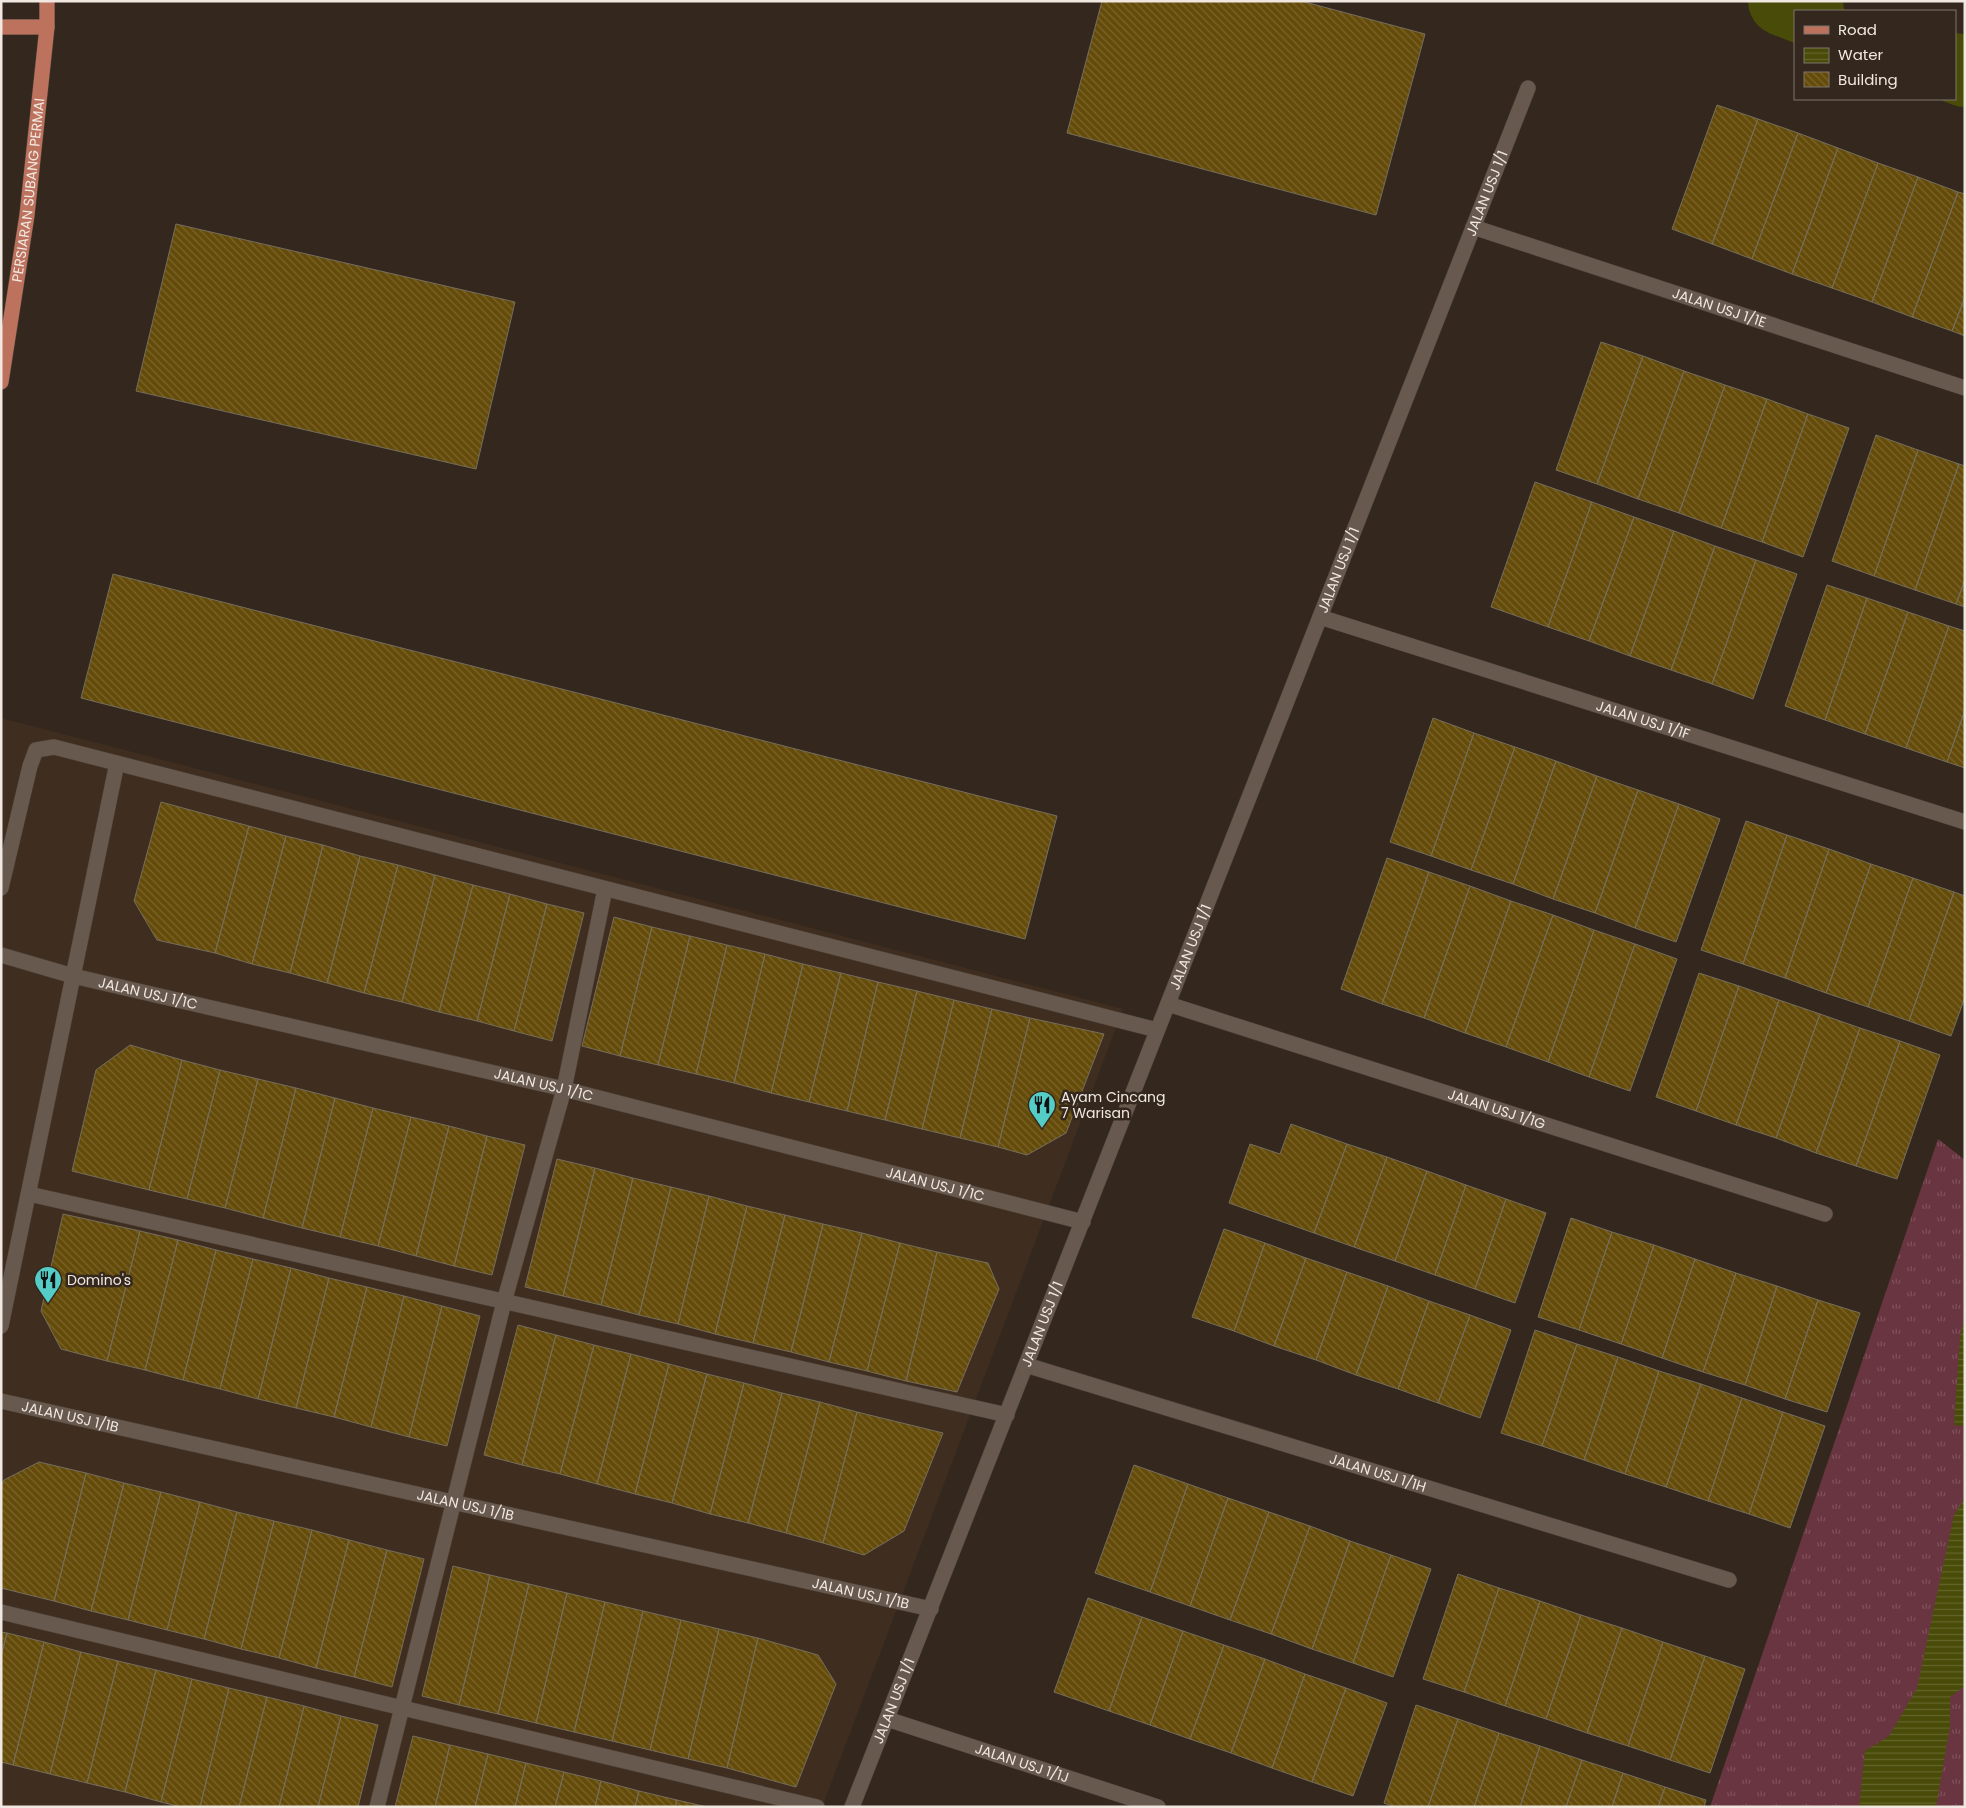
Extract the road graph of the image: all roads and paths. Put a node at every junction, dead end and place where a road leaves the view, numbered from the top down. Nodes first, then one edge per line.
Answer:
1 (46, 1) edge
2 (1, 27) edge
3 (47, 27) junction
4 (1528, 88) dead end
5 (1473, 227) junction
6 (1, 382) edge
7 (1965, 388) edge
8 (1320, 617) junction
9 (118, 763) junction
10 (1965, 822) edge
11 (1, 888) edge
12 (605, 889) junction
13 (1, 955) edge
14 (73, 976) junction
15 (1168, 1004) junction
16 (1158, 1030) junction
17 (564, 1089) junction
18 (29, 1194) junction
19 (1825, 1214) dead end
20 (1082, 1222) junction
21 (504, 1302) junction
22 (1, 1326) edge
23 (1026, 1365) junction
24 (1, 1401) edge
25 (1007, 1415) junction
26 (454, 1503) junction
27 (1729, 1580) dead end
28 (931, 1609) junction
29 (1, 1612) edge
30 (402, 1708) junction
31 (887, 1719) junction
32 (377, 1807) edge
33 (817, 1807) edge
34 (852, 1807) edge
35 (1158, 1807) edge

1 - 3 main road, PERSIARAN SUBANG PERMAI
2 - 3 main road
3 - 6 main road, PERSIARAN SUBANG PERMAI
4 - 5 street, JALAN USJ 1/1
5 - 7 street, JALAN USJ 1/1E
5 - 8 street, JALAN USJ 1/1
8 - 10 street, JALAN USJ 1/1F
8 - 15 street, JALAN USJ 1/1
9 - 11 street
9 - 12 street
9 - 14 street
12 - 16 street
12 - 17 street
13 - 14 street, JALAN USJ 1/1C
14 - 17 street, JALAN USJ 1/1C
14 - 18 street
15 - 16 street, JALAN USJ 1/1
15 - 19 street, JALAN USJ 1/1G
16 - 20 street, JALAN USJ 1/1
17 - 20 street, JALAN USJ 1/1C
17 - 21 street
18 - 21 street
18 - 22 street
20 - 23 street, JALAN USJ 1/1
21 - 25 street
21 - 26 street
23 - 25 street, JALAN USJ 1/1
23 - 27 street, JALAN USJ 1/1H
24 - 26 street, JALAN USJ 1/1B
25 - 28 street, JALAN USJ 1/1
26 - 28 street, JALAN USJ 1/1B
26 - 30 street
28 - 31 street, JALAN USJ 1/1
29 - 30 street
30 - 32 street
30 - 33 street
31 - 34 street, JALAN USJ 1/1
31 - 35 street, JALAN USJ 1/1J

